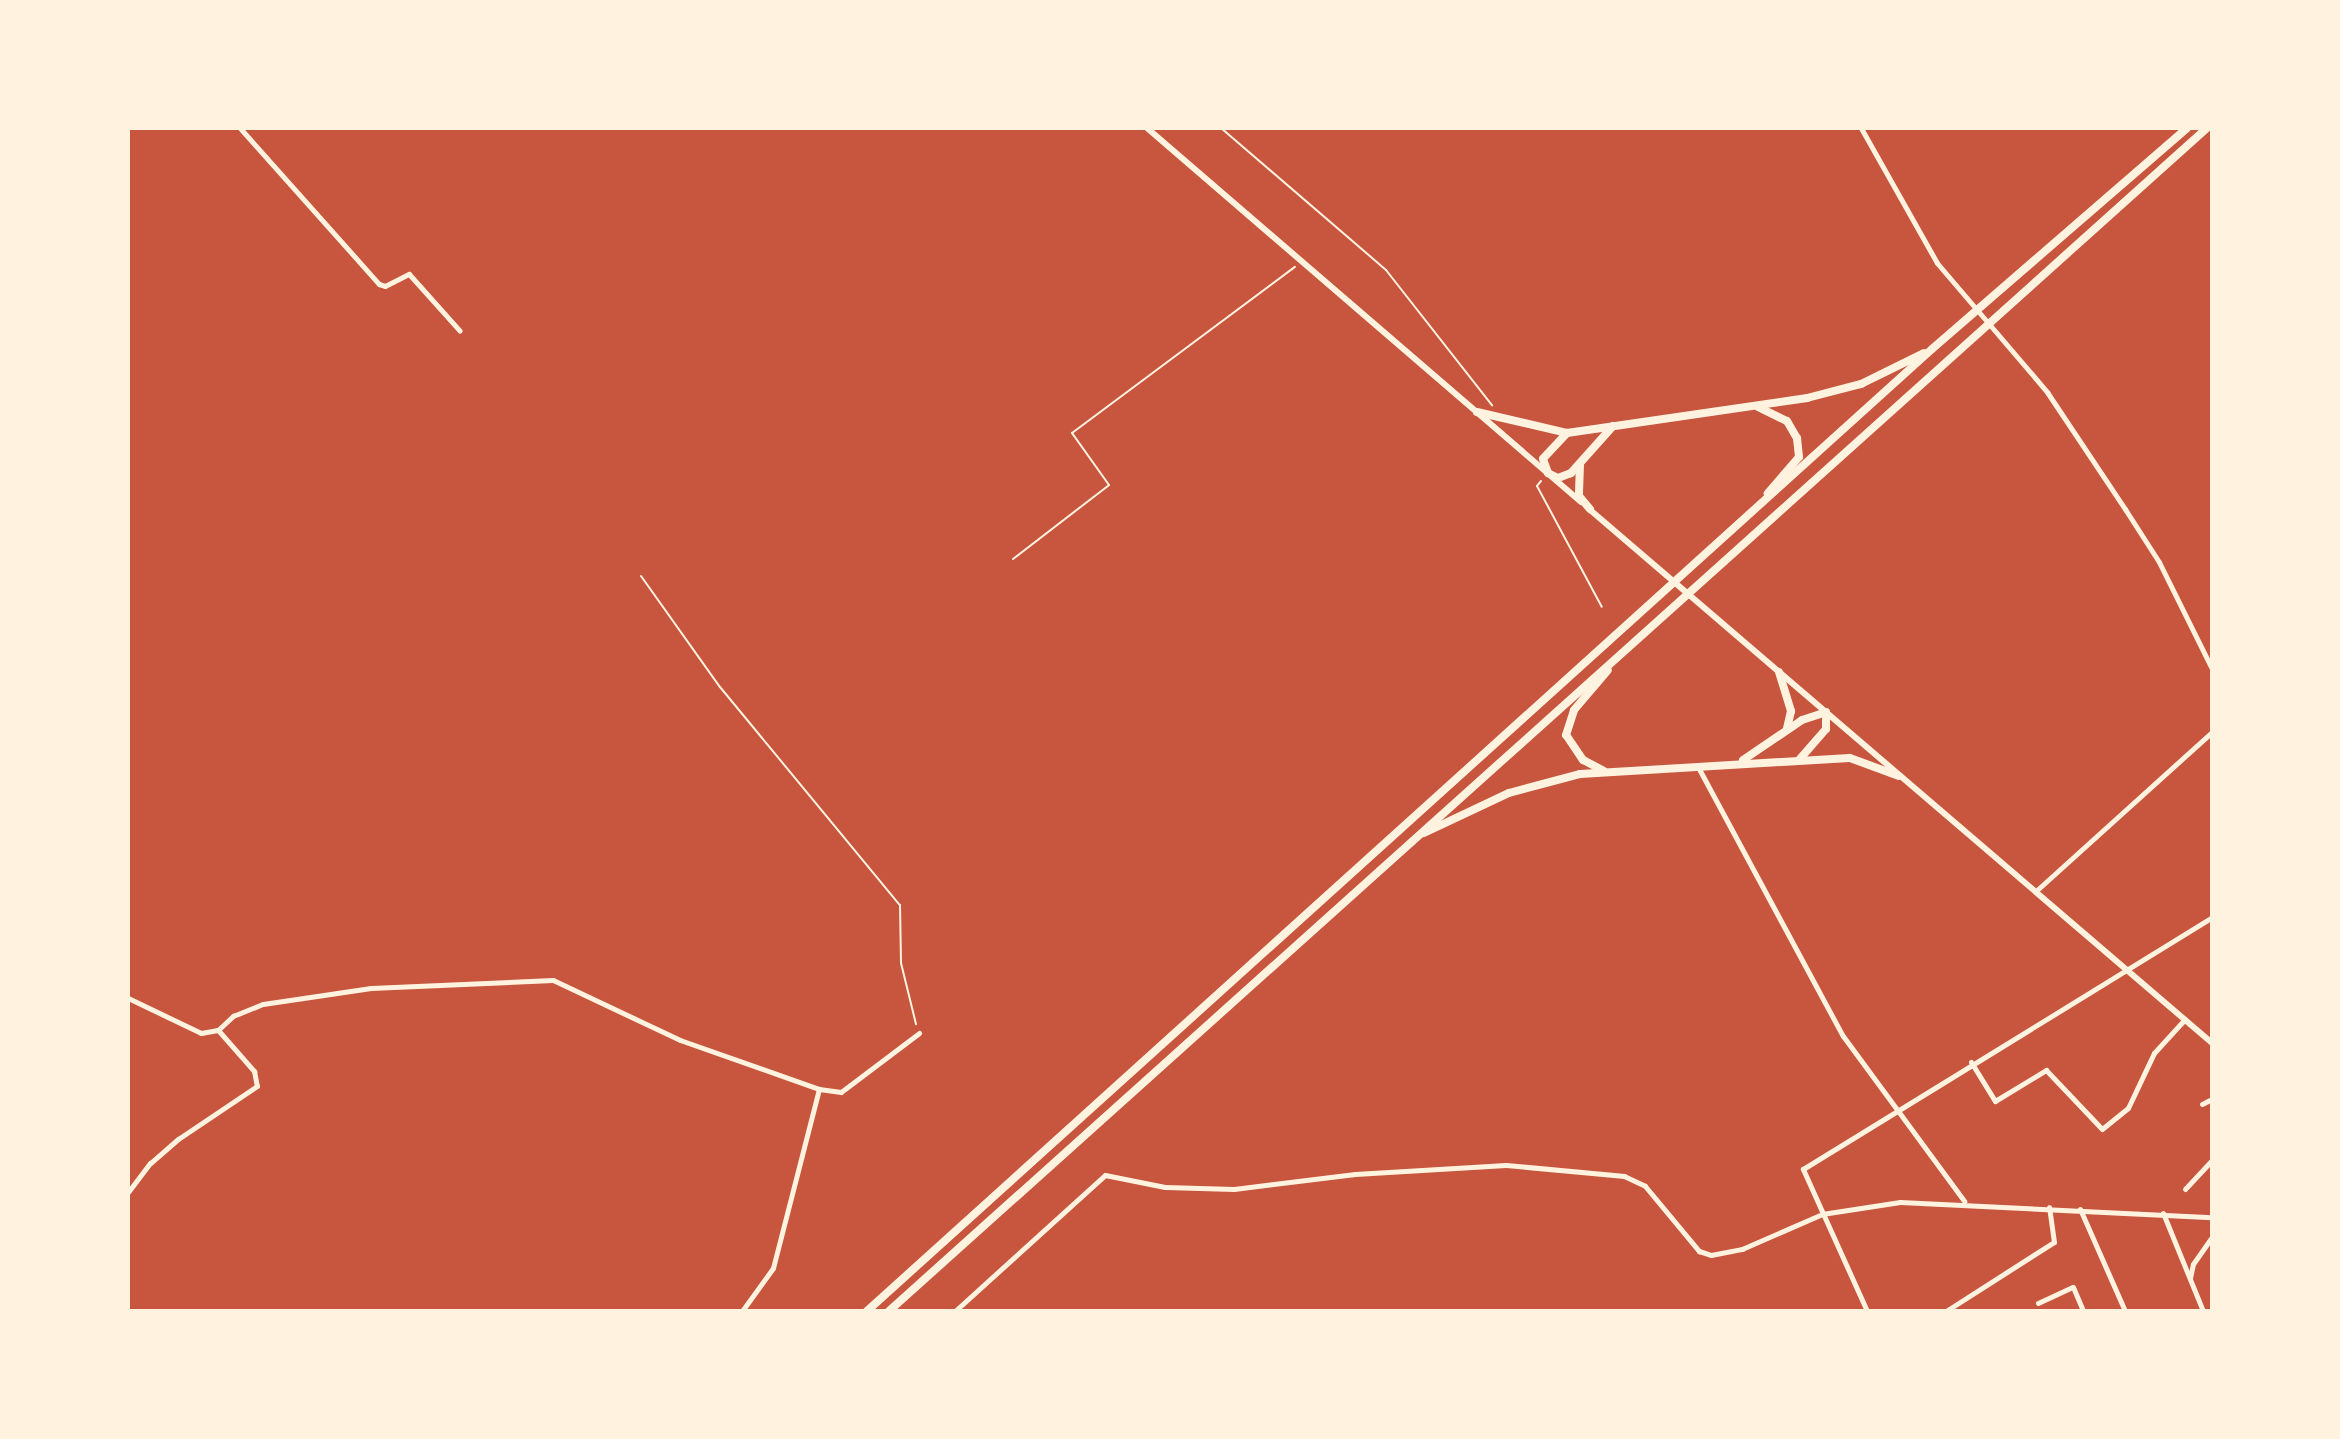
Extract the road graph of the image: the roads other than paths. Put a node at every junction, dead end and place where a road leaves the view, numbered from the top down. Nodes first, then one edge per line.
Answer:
1 (240, 128) edge
2 (1147, 128) edge
3 (1861, 128) edge
4 (2187, 128) edge
5 (2207, 128) edge
6 (460, 331) dead end
7 (1932, 349) junction
8 (1757, 407) junction
9 (1477, 412) junction
10 (1614, 425) junction
11 (1567, 433) junction
12 (1580, 463) junction
13 (1548, 473) junction
14 (1590, 509) junction
15 (1724, 541) junction
16 (1635, 640) junction
17 (2212, 669) edge
18 (1779, 672) junction
19 (1826, 712) junction
20 (1787, 729) junction
21 (2212, 732) edge
22 (1800, 759) junction
23 (1743, 760) junction
24 (1696, 764) junction
25 (1605, 771) junction
26 (1899, 776) junction
27 (1413, 839) junction
28 (2037, 890) junction
29 (2212, 917) edge
30 (2128, 968) junction
31 (128, 998) edge
32 (2185, 1019) junction
33 (218, 1030) junction
34 (919, 1033) road end
35 (2212, 1043) edge
36 (1971, 1062) junction
37 (819, 1089) junction
38 (2212, 1099) edge
39 (2202, 1104) dead end
40 (1898, 1106) junction
41 (2212, 1160) edge
42 (2185, 1189) dead end
43 (128, 1192) edge
44 (1964, 1202) junction
45 (2049, 1207) junction
46 (2080, 1209) junction
47 (2163, 1213) junction
48 (1822, 1214) junction
49 (2212, 1217) edge
50 (2212, 1237) edge
51 (2190, 1281) junction
52 (2038, 1303) dead end
53 (742, 1311) edge
54 (867, 1311) edge
55 (889, 1311) edge
56 (955, 1311) edge
57 (1867, 1311) edge
58 (1946, 1311) edge
59 (2083, 1311) edge
60 (2125, 1311) edge
61 (2203, 1311) edge

1 - 6 street
2 - 9 street
3 - 17 street
4 - 7 highway
5 - 16 highway
7 - 8 highway
7 - 15 highway
8 - 10 highway
8 - 15 highway
9 - 11 highway
9 - 13 street
10 - 11 highway
10 - 12 highway
11 - 13 highway
12 - 13 highway
12 - 14 highway
13 - 14 street
14 - 18 street
15 - 54 highway
16 - 25 highway
16 - 27 highway
18 - 19 street
18 - 20 highway
19 - 20 highway
19 - 22 highway
19 - 26 street
20 - 23 highway
21 - 28 street
22 - 23 highway
22 - 26 highway
23 - 24 highway
24 - 25 highway
24 - 40 street
25 - 27 highway
26 - 28 street
27 - 55 highway
28 - 30 street
29 - 30 street
30 - 32 street
30 - 36 street
31 - 33 street
32 - 35 street
32 - 36 street
33 - 37 street
33 - 43 street
34 - 37 street
36 - 40 street
37 - 53 street
38 - 39 street
40 - 44 street
40 - 48 street
41 - 42 street
44 - 45 street
44 - 48 street
45 - 46 street
45 - 58 street
46 - 47 street
46 - 60 street
47 - 49 street
47 - 51 street
48 - 56 street
48 - 57 street
50 - 51 street
51 - 61 street
52 - 59 street

